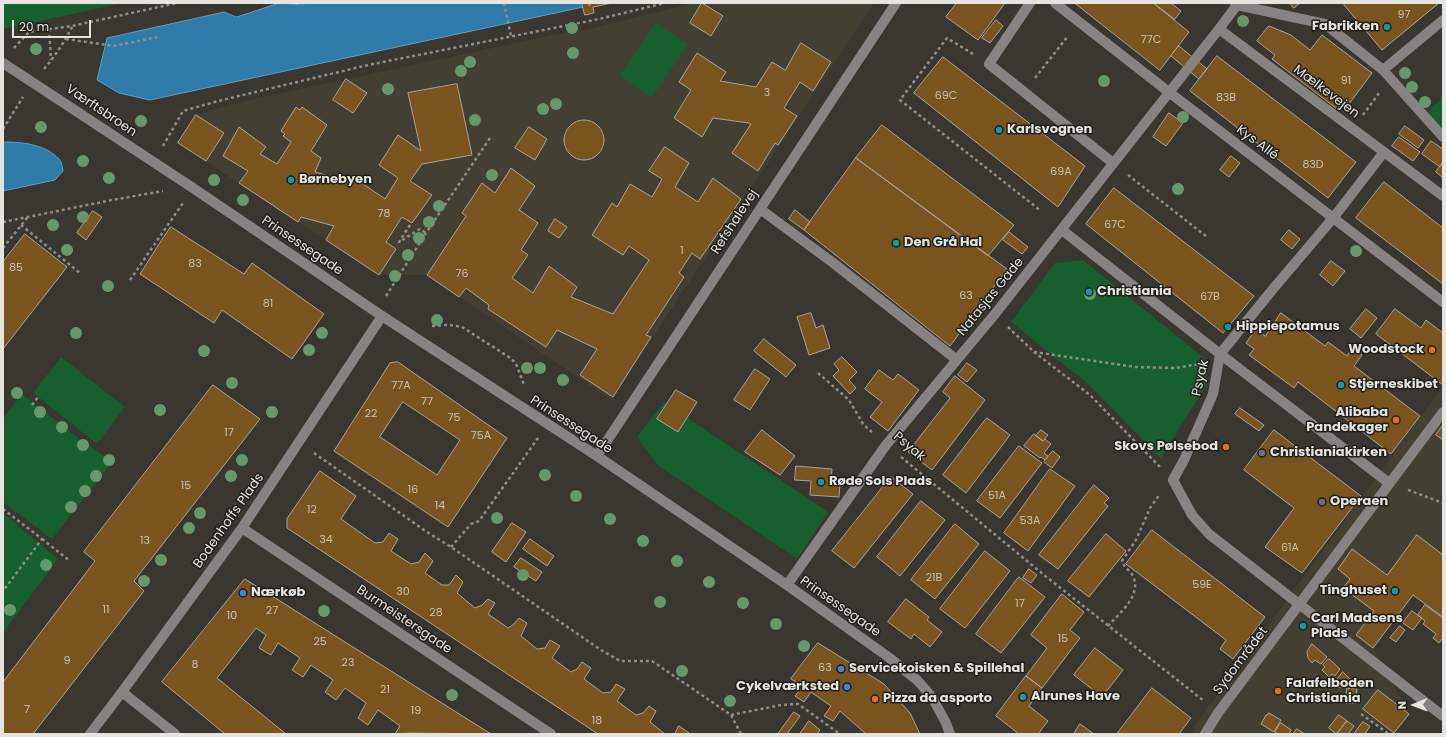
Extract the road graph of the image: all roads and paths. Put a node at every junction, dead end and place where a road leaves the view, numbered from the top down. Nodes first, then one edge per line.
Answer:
1 (177, 3) edge
2 (504, 3) edge
3 (665, 3) edge
4 (896, 3) edge
5 (1030, 3) edge
6 (1055, 3) edge
7 (1236, 4) edge
8 (1443, 20) edge
9 (1079, 22) junction
10 (72, 26) junction
11 (1219, 28) junction
12 (49, 29) junction
13 (511, 36) junction
14 (158, 37) dead end
15 (66, 39) junction
16 (4, 63) edge
17 (989, 64) junction
18 (1383, 70) junction
19 (33, 82) junction
20 (1024, 92) junction
21 (1170, 93) junction
22 (1354, 128) junction
23 (3, 129) edge
24 (1443, 137) edge
25 (490, 138) dead end
26 (1384, 152) junction
27 (154, 162) junction
28 (1113, 163) junction
29 (191, 187) junction
30 (1443, 196) edge
31 (760, 209) junction
32 (1041, 211) dead end
33 (27, 218) junction
34 (1334, 218) junction
35 (3, 222) edge
36 (20, 225) junction
37 (410, 225) dead end
38 (1062, 230) junction
39 (426, 233) junction
40 (1207, 237) dead end
41 (3, 248) edge
42 (80, 273) dead end
43 (130, 280) dead end
44 (1443, 302) edge
45 (995, 314) junction
46 (379, 315) junction
47 (398, 327) junction
48 (1034, 352) junction
49 (1220, 354) junction
50 (957, 360) junction
51 (818, 373) dead end
52 (38, 397) dead end
53 (32, 405) dead end
54 (1443, 412) edge
55 (534, 416) junction
56 (548, 425) junction
57 (299, 442) junction
58 (886, 445) junction
59 (597, 456) junction
60 (1173, 480) junction
61 (1389, 483) junction
62 (1443, 503) edge
63 (3, 509) edge
64 (242, 528) junction
65 (42, 539) junction
66 (451, 546) junction
67 (70, 561) dead end
68 (787, 585) junction
69 (3, 591) edge
70 (1299, 605) junction
71 (1108, 626) junction
72 (122, 692) junction
73 (1218, 713) junction
74 (1361, 714) dead end
75 (731, 715) junction
76 (1443, 716) edge
77 (90, 734) edge
78 (175, 734) edge
79 (551, 734) edge
80 (741, 734) edge
81 (840, 734) edge
82 (950, 734) edge
83 (1205, 734) edge
84 (1389, 734) edge

1 - 10 path
2 - 13 path
3 - 13 path
4 - 31 street, Refshalevej
5 - 17 street
6 - 9 street, Kys Allé
7 - 11 street
7 - 18 street
8 - 18 street
9 - 20 path
9 - 21 street, Kys Allé
10 - 12 path
10 - 15 path
11 - 21 street, Natasjas Gade
11 - 22 street, Mælkevejen
12 - 15 path
12 - 16 path
13 - 27 path
14 - 15 path
16 - 19 street, Værftsbroen
17 - 20 street
17 - 32 path
18 - 22 path
18 - 24 street
19 - 23 path
19 - 27 street, Værftsbroen
20 - 28 street
21 - 28 street, Natasjas Gade
21 - 34 street, Kys Allé
22 - 26 street, Mælkevejen
25 - 39 path
26 - 30 street, Mælkevejen
26 - 34 street, Psyak
27 - 29 street, Prinsessegade
28 - 38 street, Natasjas Gade
28 - 40 path
29 - 33 path
29 - 43 path
29 - 46 street, Prinsessegade
31 - 50 street
31 - 59 street, Refshalevej
33 - 35 path
33 - 36 path
34 - 44 street, Kys Allé
34 - 49 street, Psyak
36 - 41 path
36 - 42 path
37 - 39 path
38 - 45 street, Natasjas Gade
38 - 49 street
39 - 46 path
45 - 48 path
45 - 50 street, Natasjas Gade
46 - 47 street, Prinsessegade
46 - 57 street, Bodenhoffs Plads
47 - 55 street, Prinsessegade
47 - 55 path
48 - 49 path
48 - 60 path
49 - 60 street, Psyak
49 - 61 street
50 - 58 street, Natasjas Gade
51 - 58 path, Psyak
52 - 53 path
54 - 61 street, Sydområdet
55 - 56 street, Prinsessegade
56 - 59 street, Prinsessegade
56 - 66 path
57 - 64 street, Bodenhoffs Plads
57 - 66 path
58 - 68 street, Natasjas Gade
58 - 71 path, Psyak
59 - 68 street, Prinsessegade
60 - 70 street
60 - 71 path
61 - 62 path
61 - 70 street, Sydområdet
63 - 65 path
64 - 72 street, Bodenhoffs Plads
64 - 79 street, Burmeistersgade
65 - 67 path
65 - 69 path
66 - 75 path
68 - 82 street, Prinsessegade
70 - 73 street, Sydområdet
70 - 76 street
71 - 73 path, Psyak
72 - 77 street, Bodenhoffs Plads
72 - 78 street
73 - 83 street, Sydområdet
74 - 84 path
75 - 80 path
75 - 81 path

